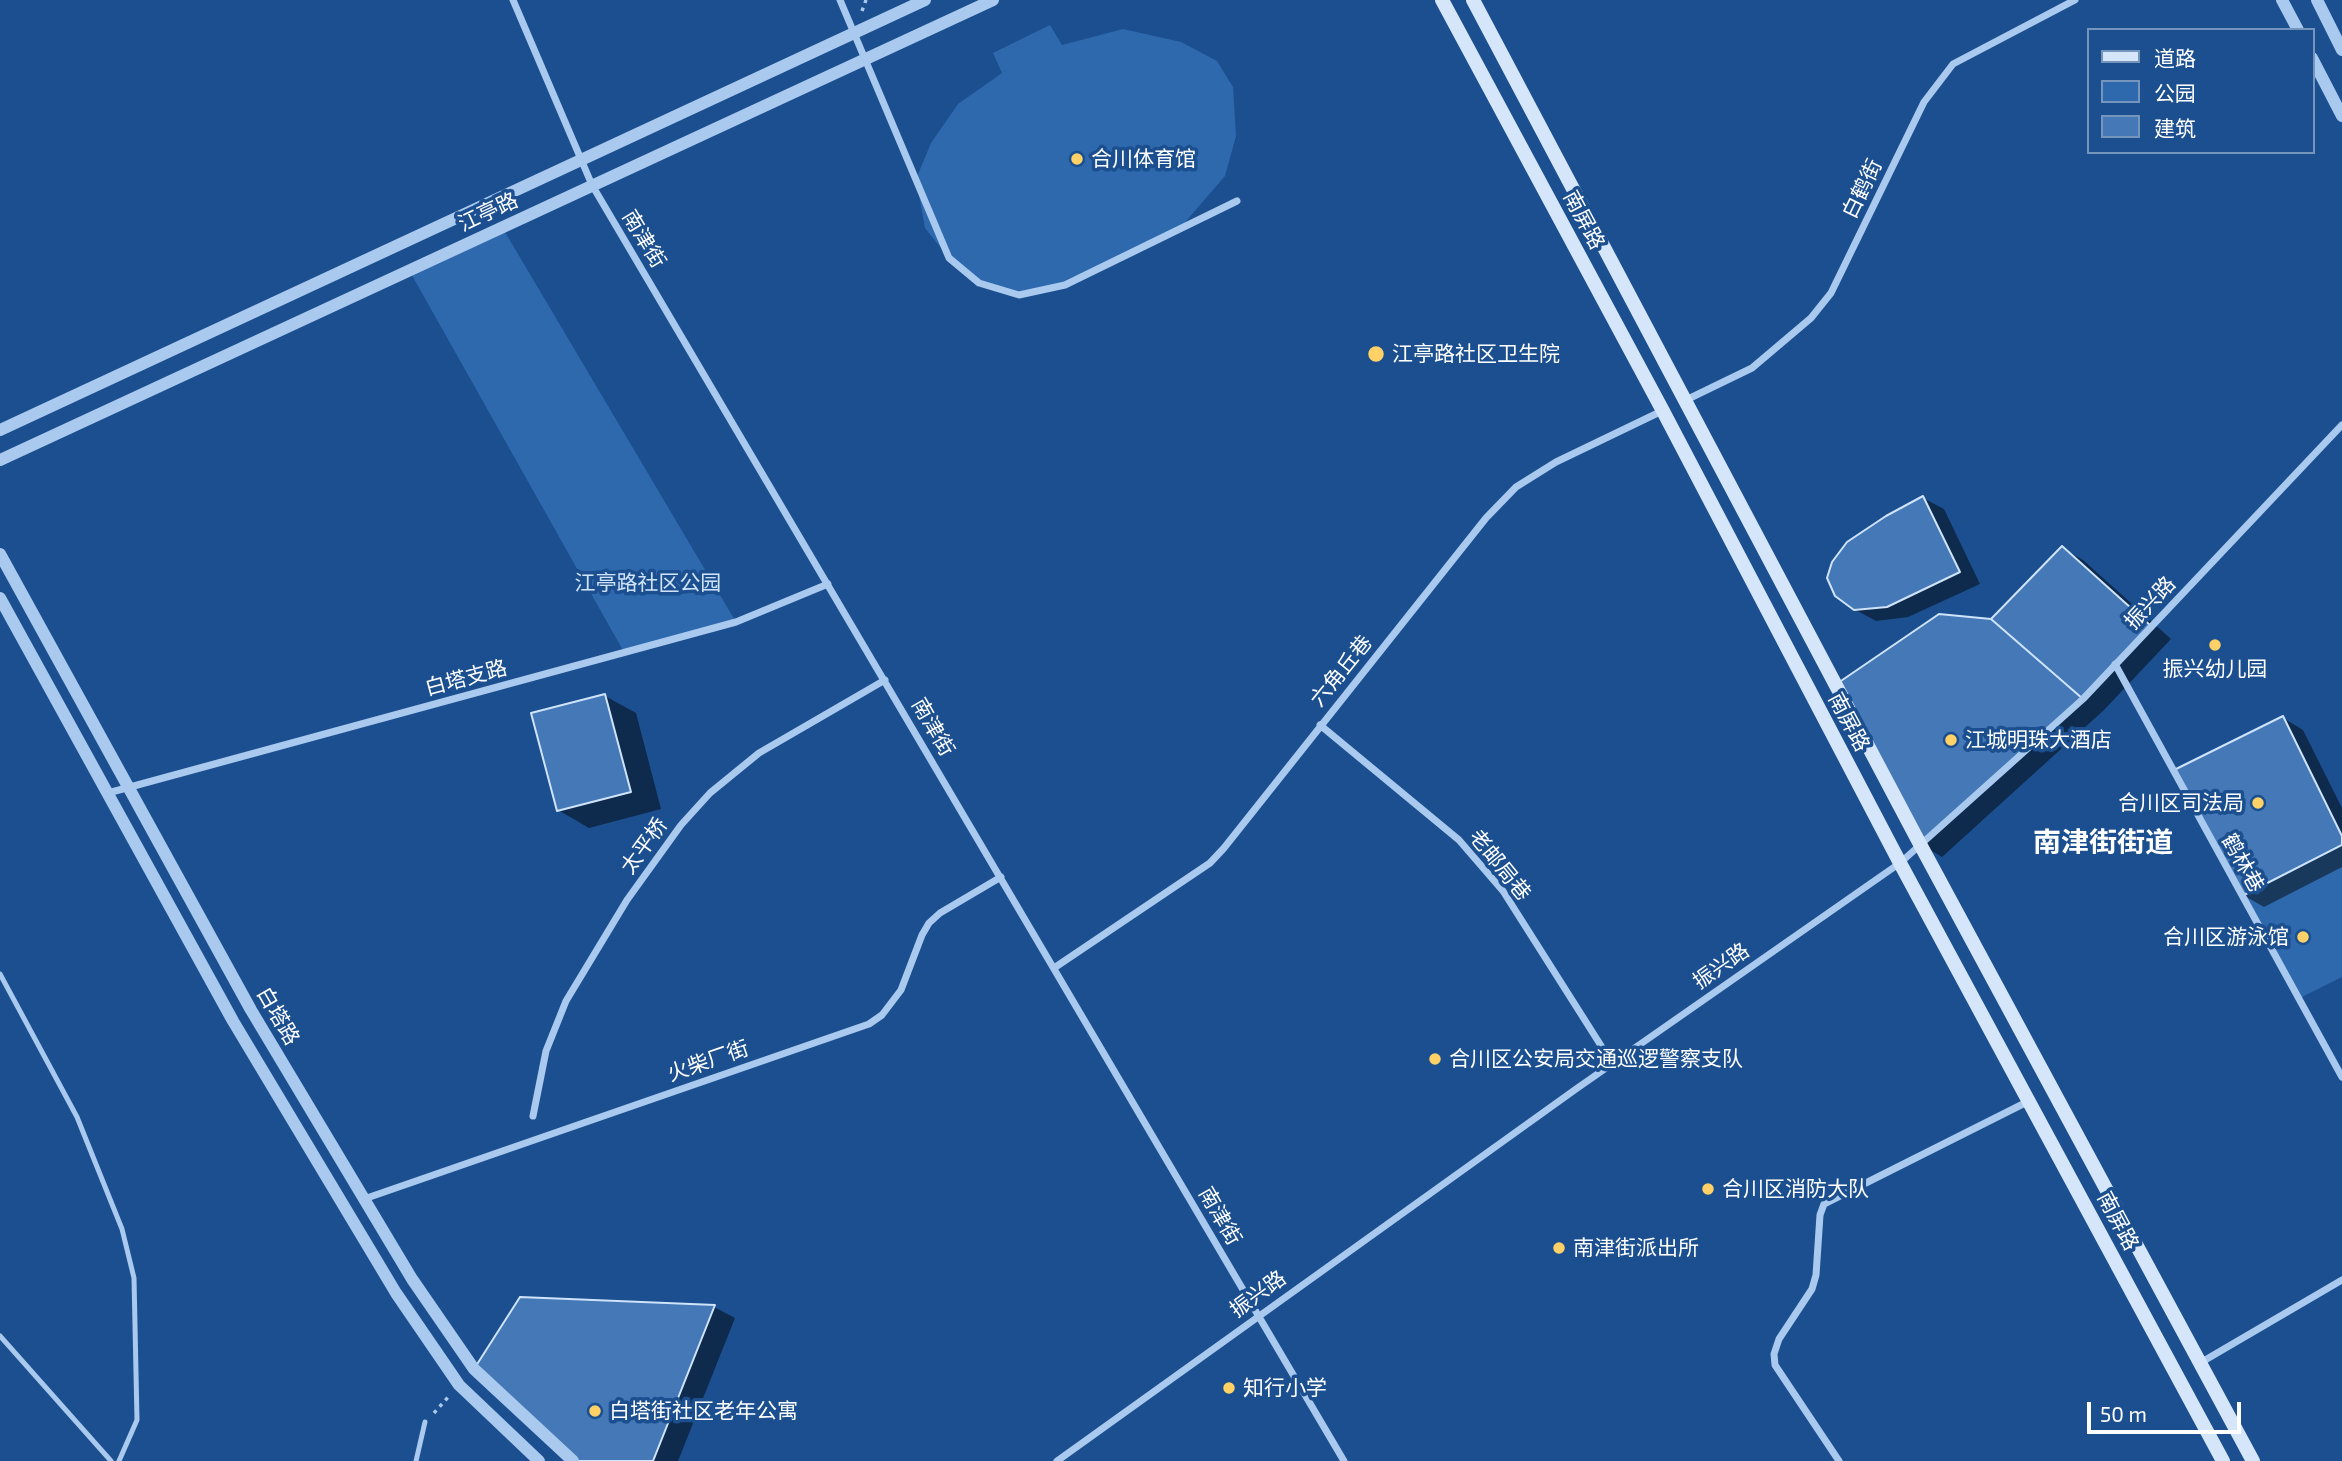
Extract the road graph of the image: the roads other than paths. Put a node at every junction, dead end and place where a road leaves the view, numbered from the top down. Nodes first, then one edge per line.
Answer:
1 (513, 0) edge
2 (840, 0) edge
3 (925, 0) edge
4 (993, 0) edge
5 (1442, 0) edge
6 (1473, 0) edge
7 (2075, 0) edge
8 (2282, 0) edge
9 (2317, 0) edge
10 (2297, 28) edge
11 (854, 33) junction
12 (2342, 50) edge
13 (866, 59) junction
14 (2314, 62) edge
15 (2342, 116) edge
16 (581, 160) junction
17 (592, 186) junction
18 (1237, 201) dead end
19 (1685, 401) junction
20 (1663, 411) junction
21 (2342, 425) edge
22 (0, 430) edge
23 (0, 460) edge
24 (0, 554) edge
25 (828, 584) junction
26 (0, 598) edge
27 (2115, 664) junction
28 (885, 680) junction
29 (1320, 725) junction
30 (129, 786) junction
31 (107, 793) junction
32 (1921, 846) junction
33 (1900, 863) junction
34 (1001, 877) junction
35 (1054, 968) junction
36 (0, 974) edge
37 (1612, 1063) junction
38 (2342, 1077) edge
39 (2029, 1101) junction
40 (533, 1116) dead end
41 (364, 1199) junction
42 (2342, 1280) edge
43 (1258, 1315) junction
44 (0, 1336) edge
45 (2200, 1363) junction
46 (425, 1422) road end
47 (111, 1461) edge
48 (119, 1461) edge
49 (416, 1461) edge
50 (539, 1461) edge
51 (573, 1461) edge
52 (1057, 1461) edge
53 (1343, 1461) edge
54 (1839, 1461) edge
55 (2223, 1461) edge
56 (2253, 1461) edge

1 - 16 street, 南津街
2 - 11 street
3 - 11 street, 江亭路
4 - 13 street, 江亭路
5 - 20 main road, 南屏路
6 - 19 main road, 南屏路
7 - 19 street, 白鹤街
8 - 10 street
9 - 12 street
11 - 13 street
11 - 16 street, 江亭路
13 - 17 street, 江亭路
13 - 18 street
14 - 15 street
16 - 17 street, 南津街
16 - 22 street, 江亭路
17 - 23 street, 江亭路
17 - 25 street, 南津街
19 - 32 main road, 南屏路
20 - 29 street, 六角丘巷
20 - 33 main road, 南屏路
21 - 27 street, 振兴路
24 - 30 street, 白塔路
25 - 28 street, 南津街
25 - 30 street, 白塔支路
26 - 31 street, 白塔路
27 - 32 street, 振兴路
27 - 38 street, 鹤林巷
28 - 34 street, 南津街
28 - 40 street, 太平桥
29 - 35 street, 六角丘巷
29 - 37 street, 老邮局巷
30 - 31 street, 白塔支路
30 - 41 street, 白塔路
31 - 50 street, 白塔路
32 - 33 street, 振兴路
32 - 45 main road, 南屏路
33 - 37 street, 振兴路
33 - 39 main road, 南屏路
34 - 35 street, 南津街
34 - 41 street, 火柴厂街
35 - 43 street, 南津街
36 - 48 lane
37 - 43 street, 振兴路
39 - 54 street
39 - 55 main road, 南屏路
41 - 51 street, 白塔路
42 - 45 street
43 - 52 street, 振兴路
43 - 53 street, 南津街
44 - 47 lane
45 - 56 main road, 南屏路
46 - 49 lane

